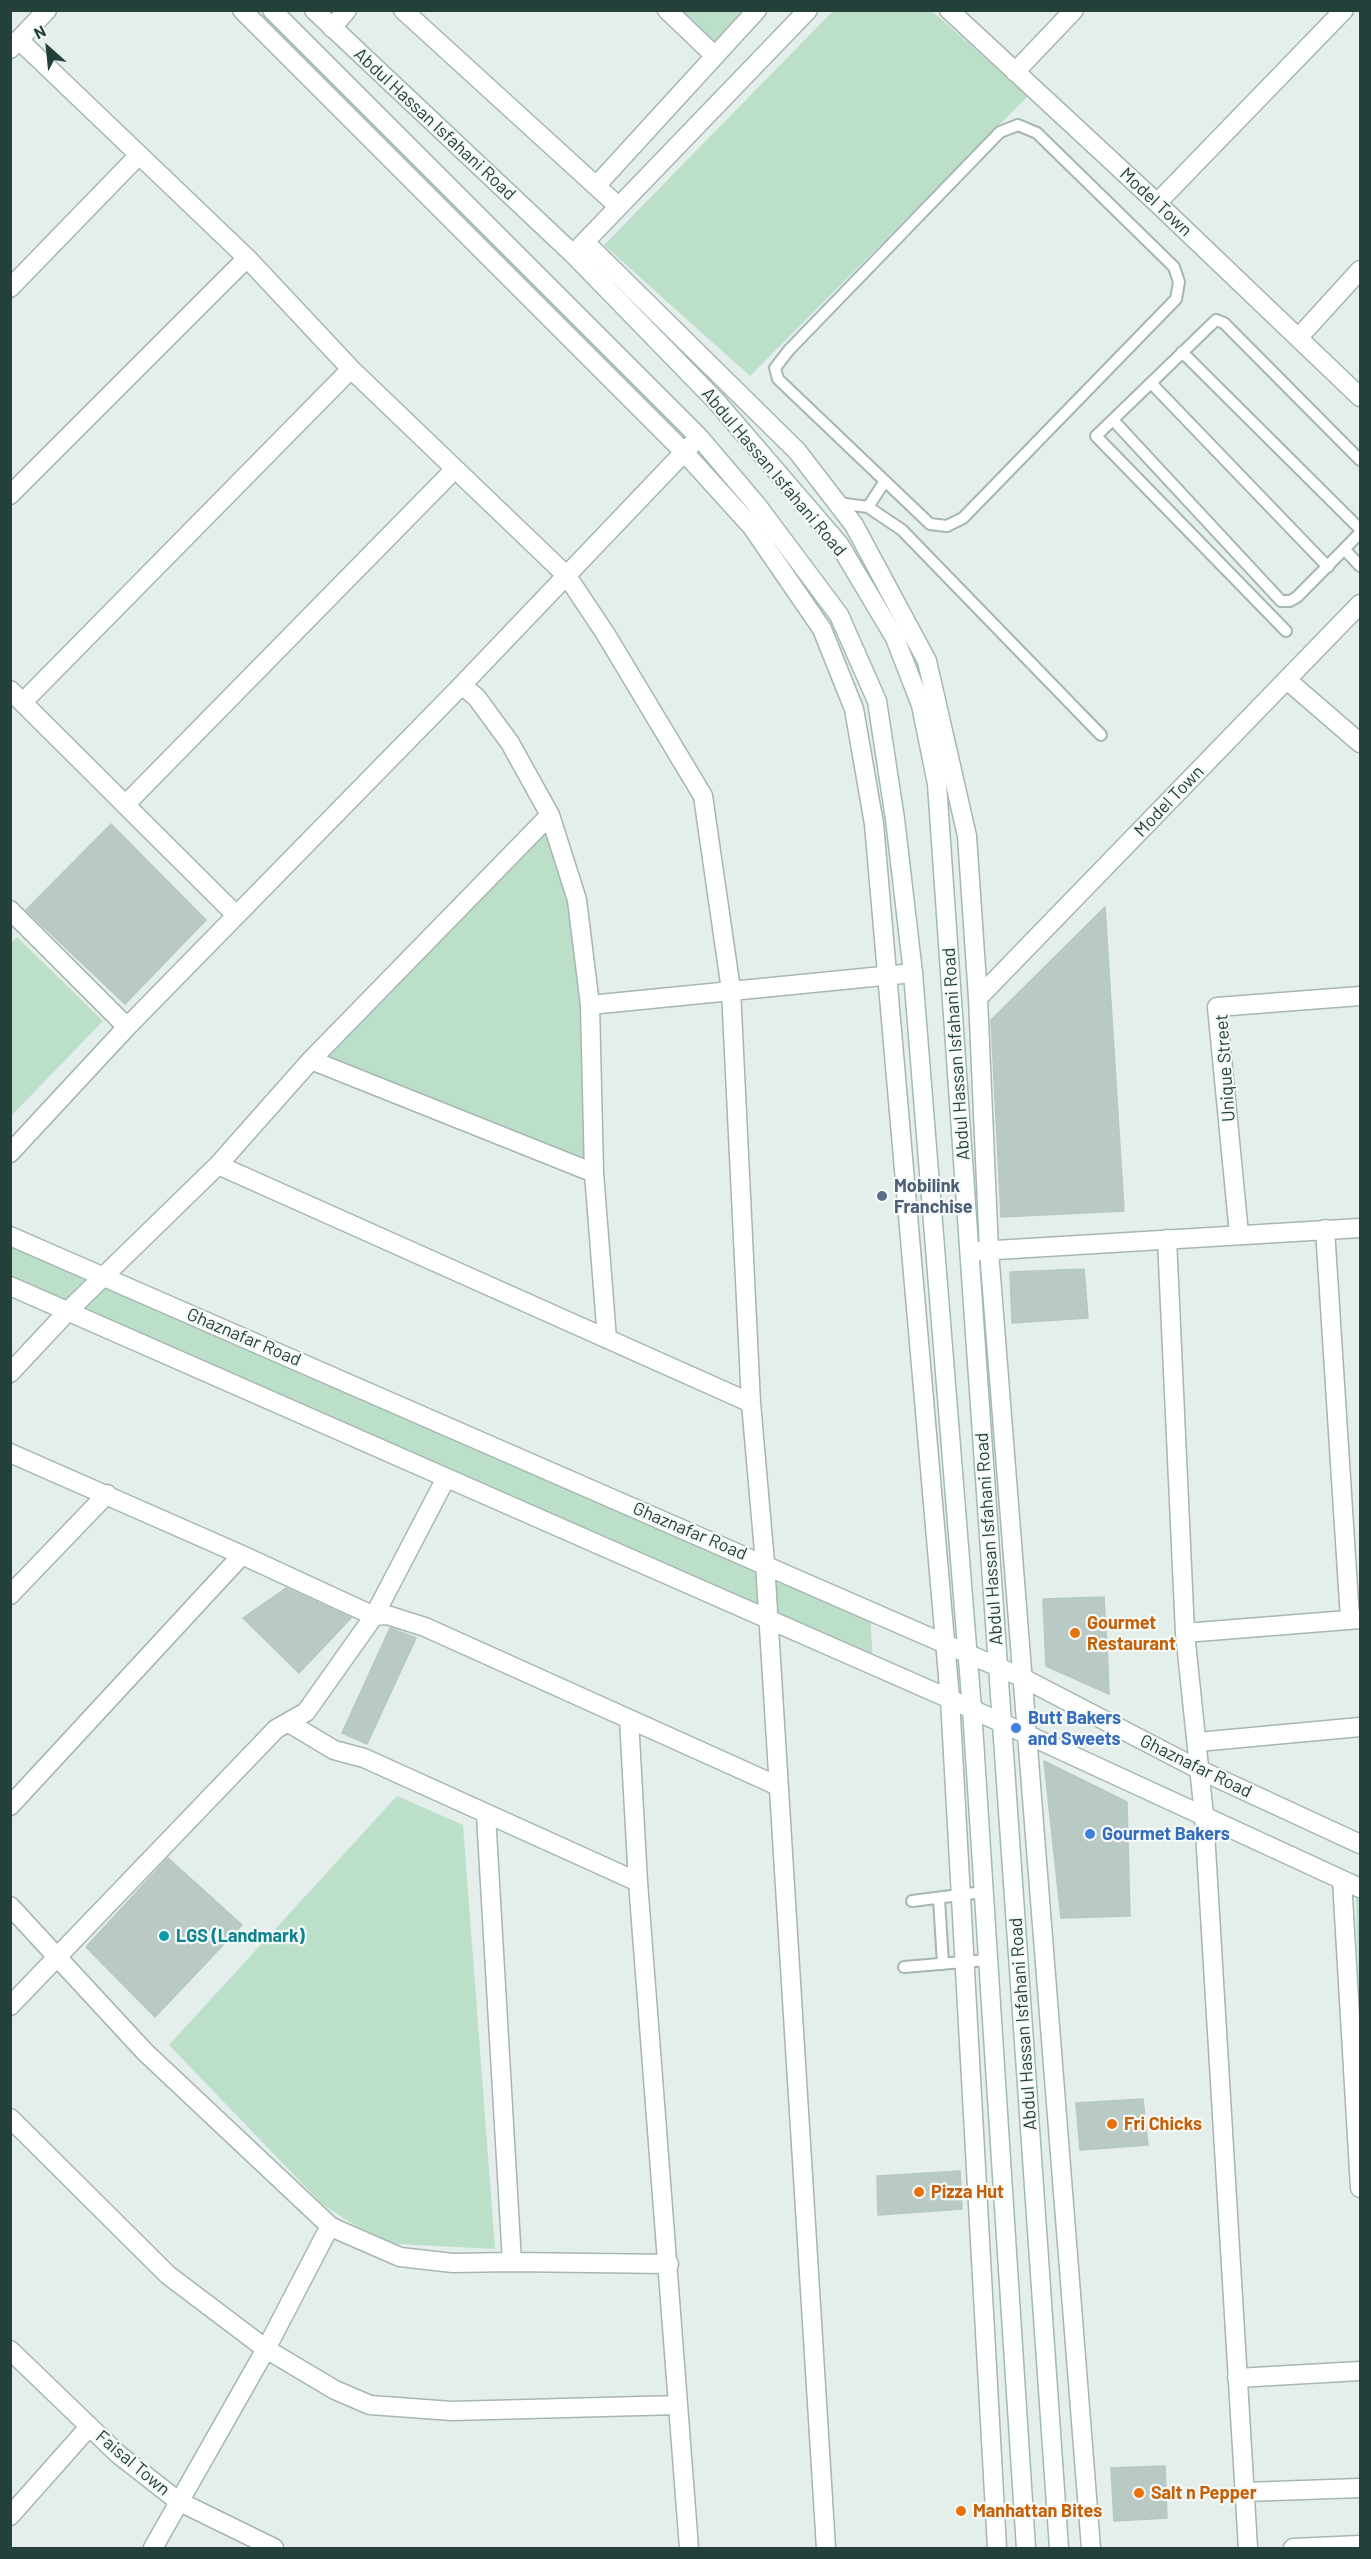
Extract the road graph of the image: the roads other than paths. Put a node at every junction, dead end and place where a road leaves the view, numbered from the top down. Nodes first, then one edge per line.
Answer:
1 (47, 10) edge
2 (242, 10) edge
3 (272, 10) edge
4 (314, 10) edge
5 (346, 10) edge
6 (403, 10) edge
7 (667, 10) edge
8 (757, 10) edge
9 (808, 10) edge
10 (949, 10) edge
11 (1074, 10) edge
12 (1344, 10) edge
13 (332, 28) junction
14 (15, 45) edge
15 (714, 55) junction
16 (1015, 72) junction
17 (139, 155) junction
18 (596, 186) junction
19 (1157, 202) junction
20 (618, 206) junction
21 (579, 248) junction
22 (248, 258) junction
23 (1360, 270) edge
24 (10, 288) edge
25 (1299, 337) junction
26 (1182, 352) junction
27 (351, 369) junction
28 (1151, 383) junction
29 (1360, 397) edge
30 (1113, 420) junction
31 (699, 437) junction
32 (684, 452) junction
33 (1360, 460) edge
34 (455, 469) junction
35 (885, 481) junction
36 (10, 495) edge
37 (837, 503) junction
38 (868, 507) junction
39 (1360, 531) edge
40 (1345, 550) junction
41 (1360, 566) edge
42 (1328, 567) junction
43 (567, 576) junction
44 (1360, 604) edge
45 (1286, 631) dead end
46 (1287, 680) junction
47 (462, 685) junction
48 (17, 696) edge
49 (1101, 735) dead end
50 (1360, 743) edge
51 (125, 805) junction
52 (550, 815) junction
53 (236, 915) junction
54 (14, 920) edge
55 (913, 973) junction
56 (887, 975) junction
57 (731, 990) junction
58 (1360, 996) edge
59 (978, 998) junction
60 (590, 1005) junction
61 (127, 1027) junction
62 (311, 1060) junction
63 (10, 1153) edge
64 (218, 1165) junction
65 (594, 1173) junction
66 (1360, 1228) edge
67 (1325, 1229) junction
68 (1239, 1234) junction
69 (10, 1236) edge
70 (1167, 1239) junction
71 (989, 1251) junction
72 (969, 1252) junction
73 (105, 1277) junction
74 (10, 1286) edge
75 (68, 1311) junction
76 (607, 1339) junction
77 (10, 1373) edge
78 (751, 1403) junction
79 (10, 1453) edge
80 (446, 1478) junction
81 (107, 1494) junction
82 (242, 1555) junction
83 (765, 1563) junction
84 (10, 1595) edge
85 (374, 1616) junction
86 (768, 1619) junction
87 (1355, 1619) edge
88 (1185, 1633) junction
89 (945, 1644) junction
90 (968, 1654) junction
91 (998, 1668) junction
92 (1021, 1677) junction
93 (950, 1699) junction
94 (972, 1709) junction
95 (629, 1719) junction
96 (289, 1723) junction
97 (1002, 1723) junction
98 (1360, 1727) edge
99 (1028, 1734) junction
100 (1198, 1742) junction
101 (1200, 1770) junction
102 (778, 1786) junction
103 (10, 1806) edge
104 (486, 1815) junction
105 (1204, 1815) junction
106 (1359, 1839) edge
107 (1342, 1880) junction
108 (638, 1882) junction
109 (1360, 1888) edge
110 (983, 1893) junction
111 (961, 1894) junction
112 (939, 1899) junction
113 (912, 1901) dead end
114 (10, 1906) edge
115 (56, 1957) junction
116 (987, 1960) junction
117 (965, 1962) junction
118 (943, 1964) junction
119 (904, 1967) dead end
120 (10, 2006) edge
121 (1355, 2017) edge
122 (1358, 2116) edge
123 (10, 2118) edge
124 (1360, 2188) edge
125 (330, 2226) junction
126 (512, 2262) junction
127 (669, 2264) junction
128 (266, 2349) junction
129 (10, 2350) edge
130 (1360, 2371) edge
131 (1237, 2378) junction
132 (678, 2405) junction
133 (89, 2427) junction
134 (1360, 2488) edge
135 (1245, 2492) junction
136 (178, 2501) junction
137 (10, 2516) edge
138 (1360, 2545) edge
139 (153, 2548) edge
140 (274, 2548) edge
141 (689, 2548) edge
142 (826, 2548) edge
143 (997, 2548) edge
144 (1026, 2548) edge
145 (1059, 2548) edge
146 (1091, 2548) edge
147 (1248, 2548) edge
148 (1293, 2548) edge

1 - 14 street
2 - 32 street
3 - 31 street, Abdul Hassan Isfahani Road
4 - 13 street, Abdul Hassan Isfahani Road
5 - 13 street
6 - 18 street
7 - 15 street
8 - 15 street
9 - 20 street
10 - 16 street, Model Town
11 - 16 street
12 - 19 street
13 - 21 street, Abdul Hassan Isfahani Road
14 - 17 street
15 - 18 street
16 - 19 street, Model Town
17 - 22 street
17 - 24 street
18 - 20 street
19 - 25 street, Model Town
20 - 21 street
21 - 37 street
21 - 72 street, Abdul Hassan Isfahani Road
22 - 27 street
22 - 36 street
23 - 25 street
25 - 29 street, Model Town
26 - 28 lane
26 - 33 lane
26 - 39 lane
27 - 34 street
27 - 48 street
28 - 30 lane
28 - 42 lane
30 - 42 lane
30 - 45 lane
31 - 32 street
31 - 55 street, Abdul Hassan Isfahani Road
32 - 43 street
32 - 56 street
34 - 43 street
34 - 51 street
35 - 35 lane
35 - 38 lane
37 - 38 lane
37 - 59 street
38 - 49 lane
39 - 40 lane
40 - 41 lane
40 - 42 lane
43 - 47 street
43 - 57 street
44 - 46 street, Model Town
46 - 50 street
46 - 59 street, Model Town
47 - 52 street
47 - 53 street
48 - 51 street
51 - 53 street
52 - 60 street
52 - 62 street
53 - 61 street
54 - 61 street
55 - 56 street
55 - 90 street, Abdul Hassan Isfahani Road
56 - 57 street
56 - 89 street
57 - 60 street
57 - 78 street
58 - 68 street, Unique Street
59 - 71 street
60 - 65 street
61 - 63 street
62 - 64 street
62 - 65 street
64 - 73 street
64 - 76 street
65 - 76 street
66 - 67 street
67 - 68 street
67 - 87 street
68 - 70 street
69 - 73 street, Ghaznafar Road
70 - 71 street
70 - 88 street
71 - 72 street
71 - 92 street
72 - 91 street, Abdul Hassan Isfahani Road
73 - 75 street
73 - 83 street, Ghaznafar Road
74 - 75 street
75 - 77 street
75 - 80 street
76 - 78 street
78 - 83 street
79 - 81 street
80 - 85 street
80 - 86 street
81 - 82 street
81 - 84 street
82 - 85 street
82 - 103 street
83 - 86 street
83 - 89 street, Ghaznafar Road
85 - 95 street
85 - 96 street
86 - 93 street
86 - 102 street
87 - 88 street
88 - 100 street
89 - 90 street, Ghaznafar Road
89 - 93 street
90 - 91 street, Ghaznafar Road
90 - 94 street, Abdul Hassan Isfahani Road
91 - 92 street, Ghaznafar Road
91 - 97 street, Abdul Hassan Isfahani Road
92 - 99 street
92 - 101 street, Ghaznafar Road
93 - 94 street
93 - 111 street
94 - 97 street
94 - 110 street, Abdul Hassan Isfahani Road
95 - 102 street
95 - 108 street
96 - 104 street
96 - 115 street
97 - 99 street
97 - 145 street, Abdul Hassan Isfahani Road
98 - 100 street
99 - 105 street
99 - 146 street
100 - 101 street
101 - 105 street
101 - 106 street, Ghaznafar Road
102 - 142 street
104 - 108 street
104 - 126 street
105 - 107 street
105 - 131 street
107 - 109 street
107 - 121 street
108 - 127 street
110 - 111 lane
110 - 116 street, Abdul Hassan Isfahani Road
111 - 112 lane
111 - 117 street
112 - 113 lane
112 - 118 lane
114 - 115 street
115 - 120 street
115 - 125 street
116 - 117 lane
116 - 144 street, Abdul Hassan Isfahani Road
117 - 118 lane
117 - 143 street
118 - 119 lane
121 - 122 street
122 - 124 street
123 - 128 street
125 - 126 street
125 - 128 street
126 - 127 street
127 - 132 street
128 - 132 street
128 - 136 street
129 - 133 street, Faisal Town
130 - 131 street
131 - 135 street
132 - 141 street
133 - 136 street, Faisal Town
133 - 137 street
134 - 135 street
135 - 147 street
136 - 139 street
136 - 140 street, Faisal Town
138 - 148 street

